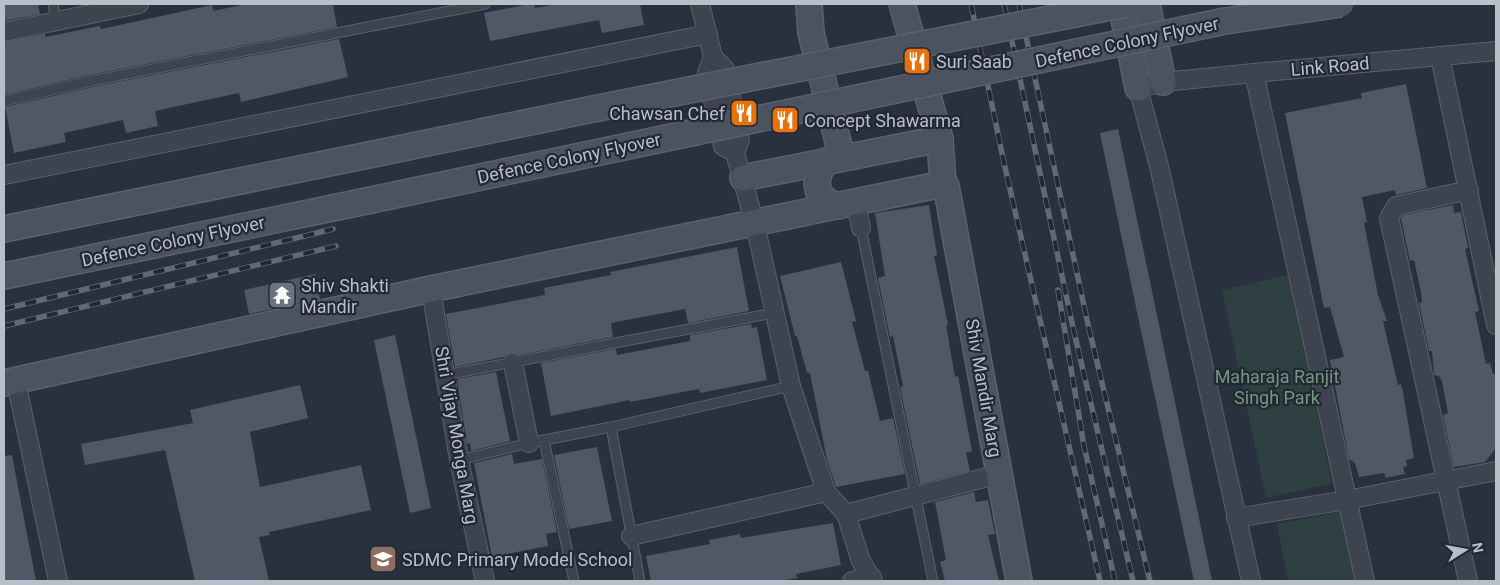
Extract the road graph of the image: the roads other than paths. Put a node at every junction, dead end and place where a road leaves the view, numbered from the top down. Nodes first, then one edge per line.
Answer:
1 (139, 4) edge
2 (485, 4) edge
3 (700, 4) edge
4 (809, 4) edge
5 (902, 4) edge
6 (1121, 4) edge
7 (1126, 4) edge
8 (1147, 4) edge
9 (1341, 4) edge
10 (54, 12) edge
11 (4, 32) edge
12 (708, 34) junction
13 (1496, 50) edge
14 (1440, 56) junction
15 (1254, 73) junction
16 (1163, 82) junction
17 (1138, 88) junction
18 (4, 101) edge
19 (940, 139) junction
20 (834, 159) junction
21 (4, 175) edge
22 (743, 178) junction
23 (946, 190) junction
24 (1469, 190) junction
25 (847, 205) junction
26 (755, 224) junction
27 (861, 228) joint
28 (4, 229) edge
29 (4, 276) edge
30 (1492, 283) edge
31 (431, 289) junction
32 (774, 313) junction
33 (1496, 325) edge
34 (513, 363) junction
35 (445, 375) junction
36 (10, 382) edge
37 (791, 386) junction
38 (611, 427) junction
39 (536, 441) junction
40 (459, 460) junction
41 (1496, 472) edge
42 (999, 474) junction
43 (1447, 481) junction
44 (826, 492) junction
45 (915, 495) junction
46 (1347, 500) junction
47 (846, 514) junction
48 (1236, 518) junction
49 (631, 536) junction
50 (872, 579) edge
51 (58, 581) edge
52 (485, 581) edge
53 (574, 581) edge
54 (640, 581) edge
55 (852, 581) edge
56 (933, 581) edge
57 (1019, 581) edge
58 (1251, 581) edge
59 (1366, 581) edge
60 (1468, 581) edge

1 - 10 street
2 - 18 lane
3 - 12 street
4 - 20 main road
5 - 19 main road, Shiv Mandir Marg
6 - 17 main road
7 - 28 main road, bridge
8 - 16 main road
9 - 29 main road, Defence Colony Flyover, bridge
10 - 11 street
12 - 21 street
12 - 22 street
13 - 14 street, Link Road
14 - 15 street, Link Road
14 - 24 street
15 - 16 street, Link Road
15 - 46 street
16 - 17 street, Link Road
17 - 48 street
19 - 20 main road
19 - 23 main road, Shiv Mandir Marg
20 - 22 main road
20 - 25 main road
22 - 26 street
23 - 25 main road
23 - 42 main road, Shiv Mandir Marg
24 - 30 street
24 - 43 street
25 - 26 main road
25 - 27 street
26 - 31 main road
26 - 32 street
27 - 45 lane
30 - 33 street
31 - 35 street, Shri Vijay Monga Marg
31 - 36 main road
32 - 34 lane
32 - 37 street
34 - 35 lane
34 - 39 street
35 - 40 street, Shri Vijay Monga Marg
36 - 51 street
37 - 38 lane
37 - 44 street
38 - 39 lane
38 - 49 lane
39 - 40 lane
39 - 53 lane
40 - 52 street, Shri Vijay Monga Marg
41 - 43 street
42 - 45 street
42 - 57 main road, Shiv Mandir Marg
43 - 46 street
43 - 60 street
44 - 47 street
44 - 49 street
45 - 47 street
45 - 56 lane
46 - 48 street
46 - 59 street
47 - 50 street
48 - 58 street
49 - 54 lane
50 - 55 street

